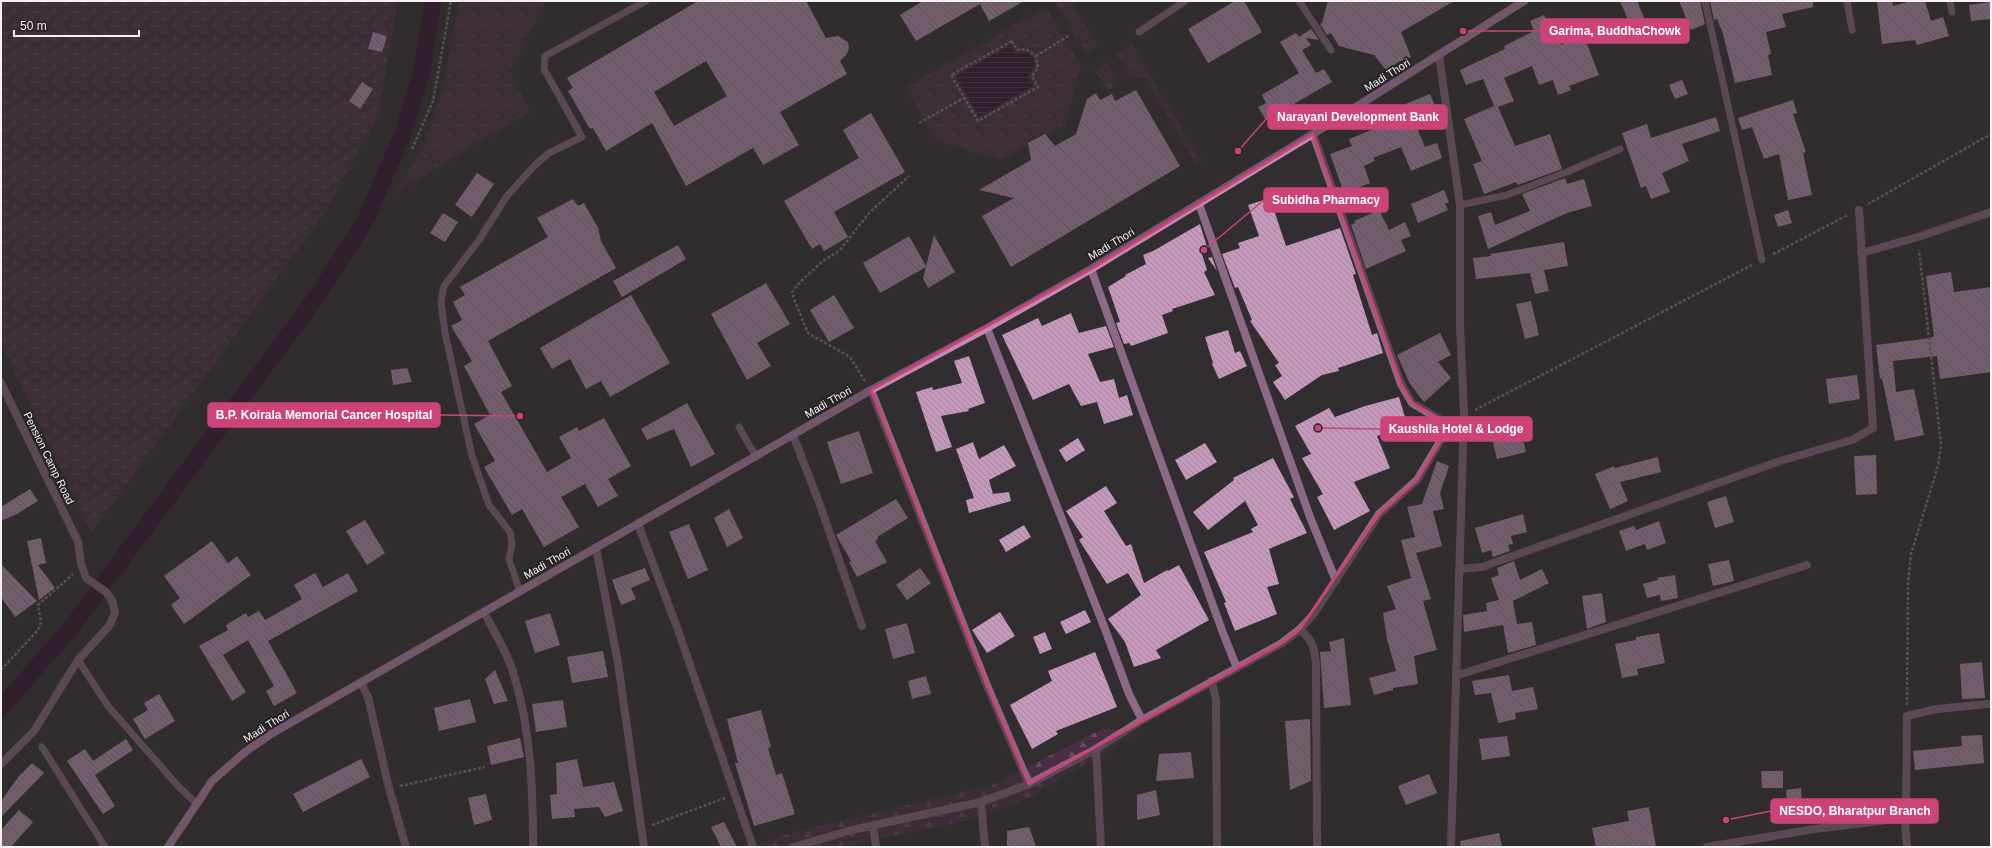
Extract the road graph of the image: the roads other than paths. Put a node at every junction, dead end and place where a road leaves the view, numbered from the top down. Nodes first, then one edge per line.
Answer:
1 (646, 1) edge
2 (1184, 1) edge
3 (1299, 1) edge
4 (1524, 1) edge
5 (1705, 1) edge
6 (1847, 1) edge
7 (1950, 1) edge
8 (1952, 12) dead end
9 (1852, 30) dead end
10 (1139, 32) dead end
11 (1331, 50) dead end
12 (1439, 55) junction
13 (1313, 134) junction
14 (1620, 149) dead end
15 (1199, 204) junction
16 (1460, 205) junction
17 (1859, 210) road end
18 (1991, 212) edge
19 (1861, 253) junction
20 (1762, 260) road end
21 (1091, 269) junction
22 (987, 328) junction
23 (1, 383) edge
24 (871, 390) junction
25 (1450, 425) junction
26 (739, 427) dead end
27 (1463, 433) junction
28 (793, 435) junction
29 (756, 457) junction
30 (638, 524) junction
31 (596, 548) junction
32 (1807, 565) dead end
33 (1459, 569) junction
34 (1336, 581) junction
35 (520, 592) junction
36 (484, 612) junction
37 (862, 626) dead end
38 (1300, 629) junction
39 (78, 660) junction
40 (1237, 668) junction
41 (1458, 675) junction
42 (1212, 681) junction
43 (361, 683) junction
44 (1989, 704) dead end
45 (1142, 720) junction
46 (42, 747) dead end
47 (1096, 749) junction
48 (1, 764) edge
49 (1030, 784) junction
50 (981, 802) junction
51 (197, 804) junction
52 (1902, 820) junction
53 (873, 825) junction
54 (105, 847) edge
55 (168, 847) edge
56 (406, 847) edge
57 (533, 847) edge
58 (644, 847) edge
59 (753, 847) edge
60 (793, 847) edge
61 (876, 847) edge
62 (985, 847) edge
63 (1101, 847) edge
64 (1217, 847) edge
65 (1317, 847) edge
66 (1452, 847) edge
67 (1707, 847) edge
68 (1908, 847) edge

1 - 35 lane
2 - 10 lane
3 - 11 lane
4 - 12 main road, Madi Thori
5 - 20 lane
6 - 9 lane
7 - 8 lane
12 - 13 main road, Madi Thori
12 - 16 street
13 - 15 main road, Madi Thori
13 - 25 street
14 - 16 lane
15 - 21 main road, Madi Thori
15 - 34 street
16 - 27 street
17 - 19 street
18 - 19 street
19 - 33 street
21 - 22 main road, Madi Thori
21 - 40 street
22 - 24 main road, Madi Thori
22 - 45 street
23 - 39 street, Pension Camp Road
24 - 28 main road, Madi Thori
24 - 49 street
25 - 27 street
25 - 34 street
26 - 29 lane
27 - 33 street
28 - 29 main road, Madi Thori
28 - 37 street
29 - 30 main road, Madi Thori
30 - 31 main road, Madi Thori
30 - 59 street
31 - 35 main road, Madi Thori
31 - 58 street
32 - 41 street
33 - 41 street
34 - 38 street
35 - 36 main road, Madi Thori
36 - 43 main road, Madi Thori
36 - 57 street
38 - 40 street
38 - 65 street
39 - 48 street
39 - 51 lane
40 - 42 street
41 - 66 street
42 - 45 street
42 - 64 street
43 - 51 main road, Madi Thori
43 - 56 street
44 - 52 street
45 - 47 street
46 - 54 lane
47 - 49 street
47 - 63 street
49 - 50 street
50 - 53 street
50 - 62 street
51 - 55 main road, Madi Thori
52 - 67 street
52 - 68 street
53 - 60 street
53 - 61 street

